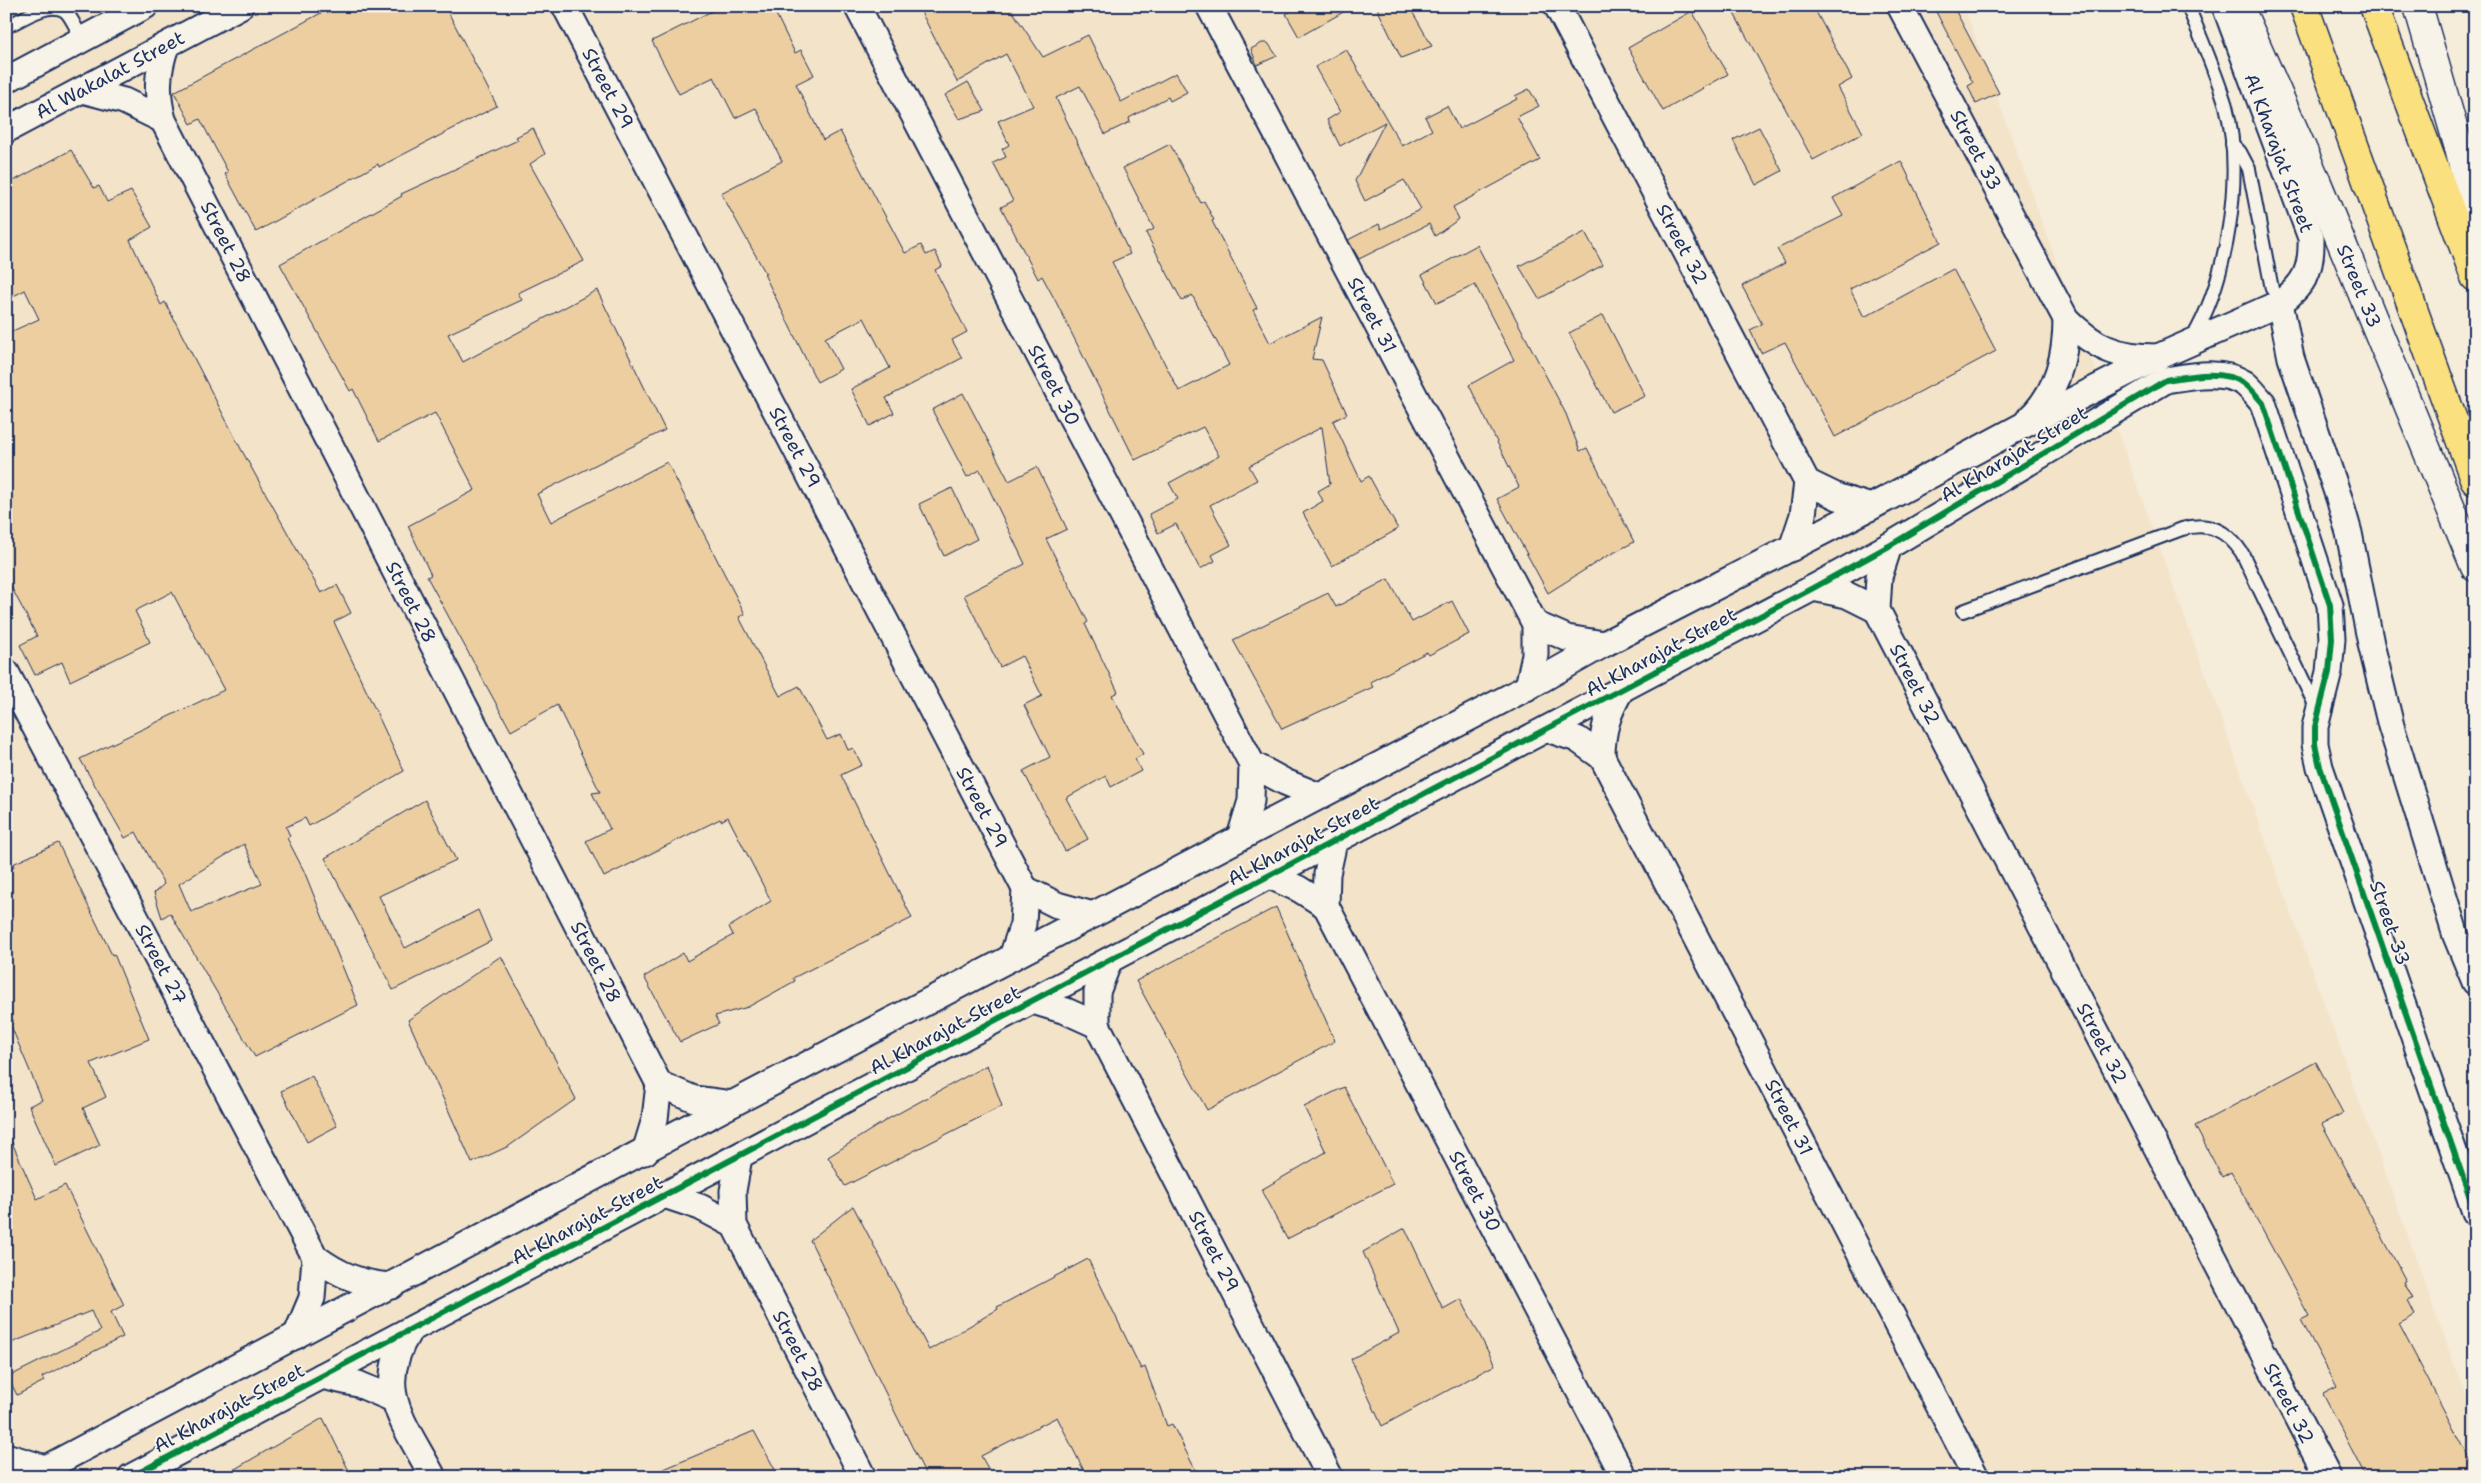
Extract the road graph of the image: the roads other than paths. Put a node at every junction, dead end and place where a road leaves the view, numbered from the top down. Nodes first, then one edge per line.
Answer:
1 (145, 6) edge
2 (240, 6) edge
3 (565, 6) edge
4 (857, 6) edge
5 (1209, 6) edge
6 (1557, 6) edge
7 (1900, 6) edge
8 (2188, 6) edge
9 (2225, 6) edge
10 (2239, 6) edge
11 (2304, 6) edge
12 (2374, 6) edge
13 (2418, 6) edge
14 (116, 13) edge
15 (6, 27) edge
16 (82, 39) junction
17 (166, 46) junction
18 (6, 80) edge
19 (82, 90) junction
20 (163, 120) junction
21 (6, 130) edge
22 (2232, 144) junction
23 (2475, 216) edge
24 (2475, 277) edge
25 (2276, 296) junction
26 (2066, 320) junction
27 (2191, 341) junction
28 (2158, 357) junction
29 (2022, 426) junction
30 (2475, 480) edge
31 (1807, 482) junction
32 (1871, 507) junction
33 (1889, 546) junction
34 (1792, 548) junction
35 (2475, 568) edge
36 (1813, 588) junction
37 (1877, 610) junction
38 (1963, 611) dead end
39 (1535, 624) junction
40 (2332, 639) joint
41 (1604, 644) junction
42 (6, 672) edge
43 (1528, 687) junction
44 (1621, 690) junction
45 (2319, 713) junction
46 (1547, 729) junction
47 (1602, 757) junction
48 (1252, 764) junction
49 (1319, 796) junction
50 (1240, 837) junction
51 (1334, 842) junction
52 (1270, 876) junction
53 (1025, 889) junction
54 (1326, 906) junction
55 (1093, 915) junction
56 (1012, 957) junction
57 (1109, 961) junction
58 (2475, 982) edge
59 (1033, 1000) junction
60 (1097, 1025) junction
61 (659, 1084) junction
62 (732, 1104) junction
63 (645, 1152) junction
64 (739, 1157) junction
65 (664, 1195) junction
66 (2475, 1212) edge
67 (734, 1226) junction
68 (315, 1257) junction
69 (391, 1286) junction
70 (409, 1331) junction
71 (296, 1336) junction
72 (322, 1376) junction
73 (393, 1399) junction
74 (6, 1456) edge
75 (37, 1472) edge
76 (131, 1477) edge
77 (433, 1477) edge
78 (863, 1477) edge
79 (1330, 1477) edge
80 (1624, 1477) edge
81 (1976, 1477) edge
82 (2328, 1477) edge

1 - 14 street
2 - 17 street, Al Wakalat Street
3 - 53 street, Street 29
4 - 48 street, Street 30
5 - 39 street, Street 31
6 - 31 street, Street 32
7 - 26 street, Street 33
8 - 22 lane
9 - 25 street, Al Kharajat Street
10 - 35 street, Street 33
11 - 30 highway
12 - 24 highway
13 - 23 street
14 - 16 street
15 - 16 lane
16 - 18 street
17 - 19 street, Al Wakalat Street
17 - 20 street, Street 28
19 - 20 street
19 - 21 street, Al Wakalat Street
20 - 61 street, Street 28
22 - 25 lane
22 - 27 lane
25 - 27 street, Al Kharajat Street
25 - 58 street
26 - 28 street, Street 33
26 - 29 street
27 - 28 street, Al Kharajat Street
28 - 29 street, Al Kharajat Street
29 - 32 street, Al Kharajat Street
31 - 32 street
31 - 34 street
32 - 34 street, Al Kharajat Street
33 - 36 street, Al Kharajat Street
33 - 37 street
33 - 40 street, Al Kharajat Street
34 - 41 street, Al Kharajat Street
36 - 37 street
36 - 44 street, Al Kharajat Street
37 - 82 street, Street 32
38 - 45 lane
39 - 41 street
39 - 43 street, Street 31
40 - 45 street, Street 33
41 - 43 street, Al Kharajat Street
42 - 68 street, Street 27
43 - 49 street, Al Kharajat Street
44 - 46 street, Al Kharajat Street
44 - 47 street
45 - 66 street, Street 33
46 - 47 street, Street 31
46 - 51 street, Al Kharajat Street
47 - 81 street, Street 31
48 - 49 street
48 - 50 street, Street 30
49 - 50 street, Al Kharajat Street
50 - 55 street, Al Kharajat Street
51 - 52 street, Al Kharajat Street
51 - 54 street, Street 30
52 - 54 street
52 - 57 street, Al Kharajat Street
53 - 55 street
53 - 56 street
54 - 80 street, Street 30
55 - 56 street, Al Kharajat Street
56 - 62 street, Al Kharajat Street
57 - 59 street, Al Kharajat Street
57 - 60 street, Street 29
59 - 60 street
59 - 64 street, Al Kharajat Street
60 - 79 street, Street 29
61 - 62 street
61 - 63 street
62 - 63 street, Al Kharajat Street
63 - 69 street, Al Kharajat Street
64 - 65 street, Al Kharajat Street
64 - 67 street, Street 28
65 - 67 street
65 - 70 street, Al Kharajat Street
67 - 78 street, Street 28
68 - 69 street, Street 27
68 - 71 street, Street 27
69 - 71 street, Al Kharajat Street
70 - 72 street, Al Kharajat Street
70 - 73 street
71 - 75 street, Al Kharajat Street
72 - 73 street
72 - 76 street, Al Kharajat Street
73 - 77 street
74 - 75 street

